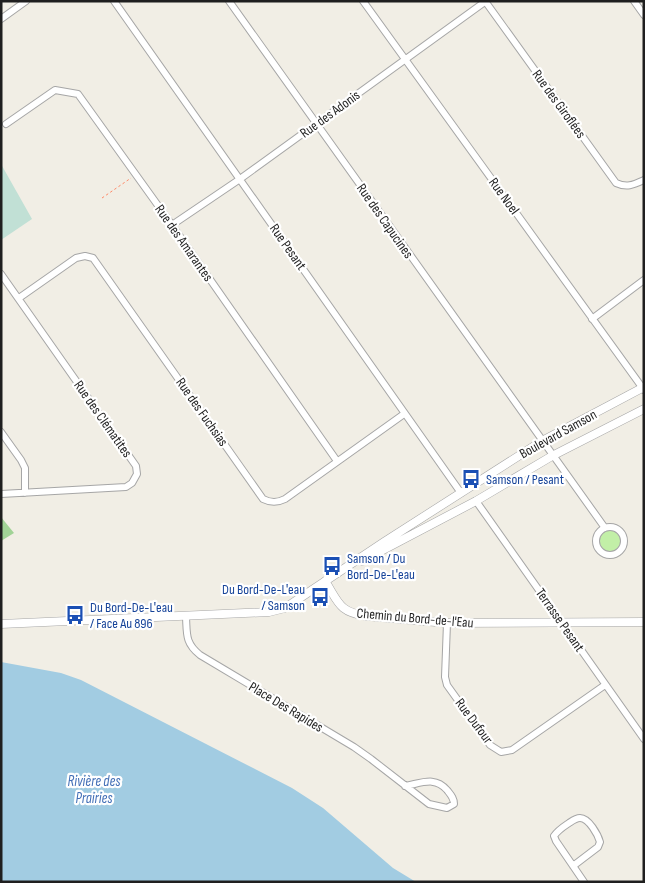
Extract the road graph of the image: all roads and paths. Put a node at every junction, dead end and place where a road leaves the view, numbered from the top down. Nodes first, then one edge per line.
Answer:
1 (26, 1) edge
2 (114, 1) edge
3 (228, 1) edge
4 (363, 1) edge
5 (634, 1) edge
6 (486, 2) edge
7 (644, 15) edge
8 (1, 19) edge
9 (405, 60) junction
10 (6, 124) dead end
11 (316, 124) junction
12 (136, 175) junction
13 (240, 179) junction
14 (644, 180) edge
15 (102, 198) dead end
16 (172, 225) junction
17 (1, 274) edge
18 (644, 280) edge
19 (19, 298) junction
20 (592, 319) junction
21 (643, 389) edge
22 (644, 409) edge
23 (404, 414) junction
24 (1, 432) edge
25 (542, 441) junction
26 (552, 456) junction
27 (337, 461) junction
28 (25, 492) junction
29 (461, 493) junction
30 (1, 494) edge
31 (476, 501) junction
32 (605, 528) junction
33 (325, 581) junction
34 (186, 617) junction
35 (561, 622) junction
36 (644, 622) edge
37 (447, 623) junction
38 (1, 624) edge
39 (606, 685) junction
40 (644, 739) edge
41 (405, 786) junction
42 (573, 866) junction
43 (584, 882) edge

1 - 8 street
2 - 13 street, Rue Pesant
3 - 11 street, Rue des Capucines
4 - 9 street, Rue Noel
5 - 7 street
6 - 9 street, Rue des Adonis
6 - 14 street, Rue des Giroflées
9 - 11 street, Rue des Adonis
9 - 20 street, Rue Noel
10 - 12 street, Rue des Amarantes
11 - 13 street, Rue des Adonis
11 - 25 street, Rue des Capucines
12 - 15 path
12 - 16 street, Rue des Amarantes
13 - 16 street, Rue des Adonis
13 - 23 street, Rue Pesant
16 - 27 street, Rue des Amarantes
17 - 19 street, Rue des Clématites
18 - 20 street
19 - 27 street, Rue des Fuchsias
19 - 28 street, Rue des Clématites
20 - 21 street, Rue Noel
21 - 25 street, Boulevard Samson
22 - 26 street, Boulevard Samson
23 - 27 street, Rue des Fuchsias
23 - 29 street, Rue Pesant
24 - 28 street
25 - 26 street, Rue des Capucines
25 - 29 street, Boulevard Samson
26 - 31 street, Boulevard Samson
26 - 32 street, Rue des Capucines
28 - 30 street, Rue des Clématites
29 - 33 street, Boulevard Samson
31 - 33 street, Boulevard Samson
31 - 35 street, Terrasse Pesant
32 - 32 street
33 - 34 street
33 - 37 street, Chemin du Bord-de-l'Eau
34 - 38 street
34 - 41 street, Place Des Rapides
35 - 36 street, Chemin du Bord-de-l'Eau
35 - 37 street, Chemin du Bord-de-l'Eau
35 - 39 street, Terrasse Pesant
37 - 39 street, Rue Dufour
39 - 40 street, Terrasse Pesant
41 - 41 street, Place Des Rapides
42 - 42 street
42 - 43 street

